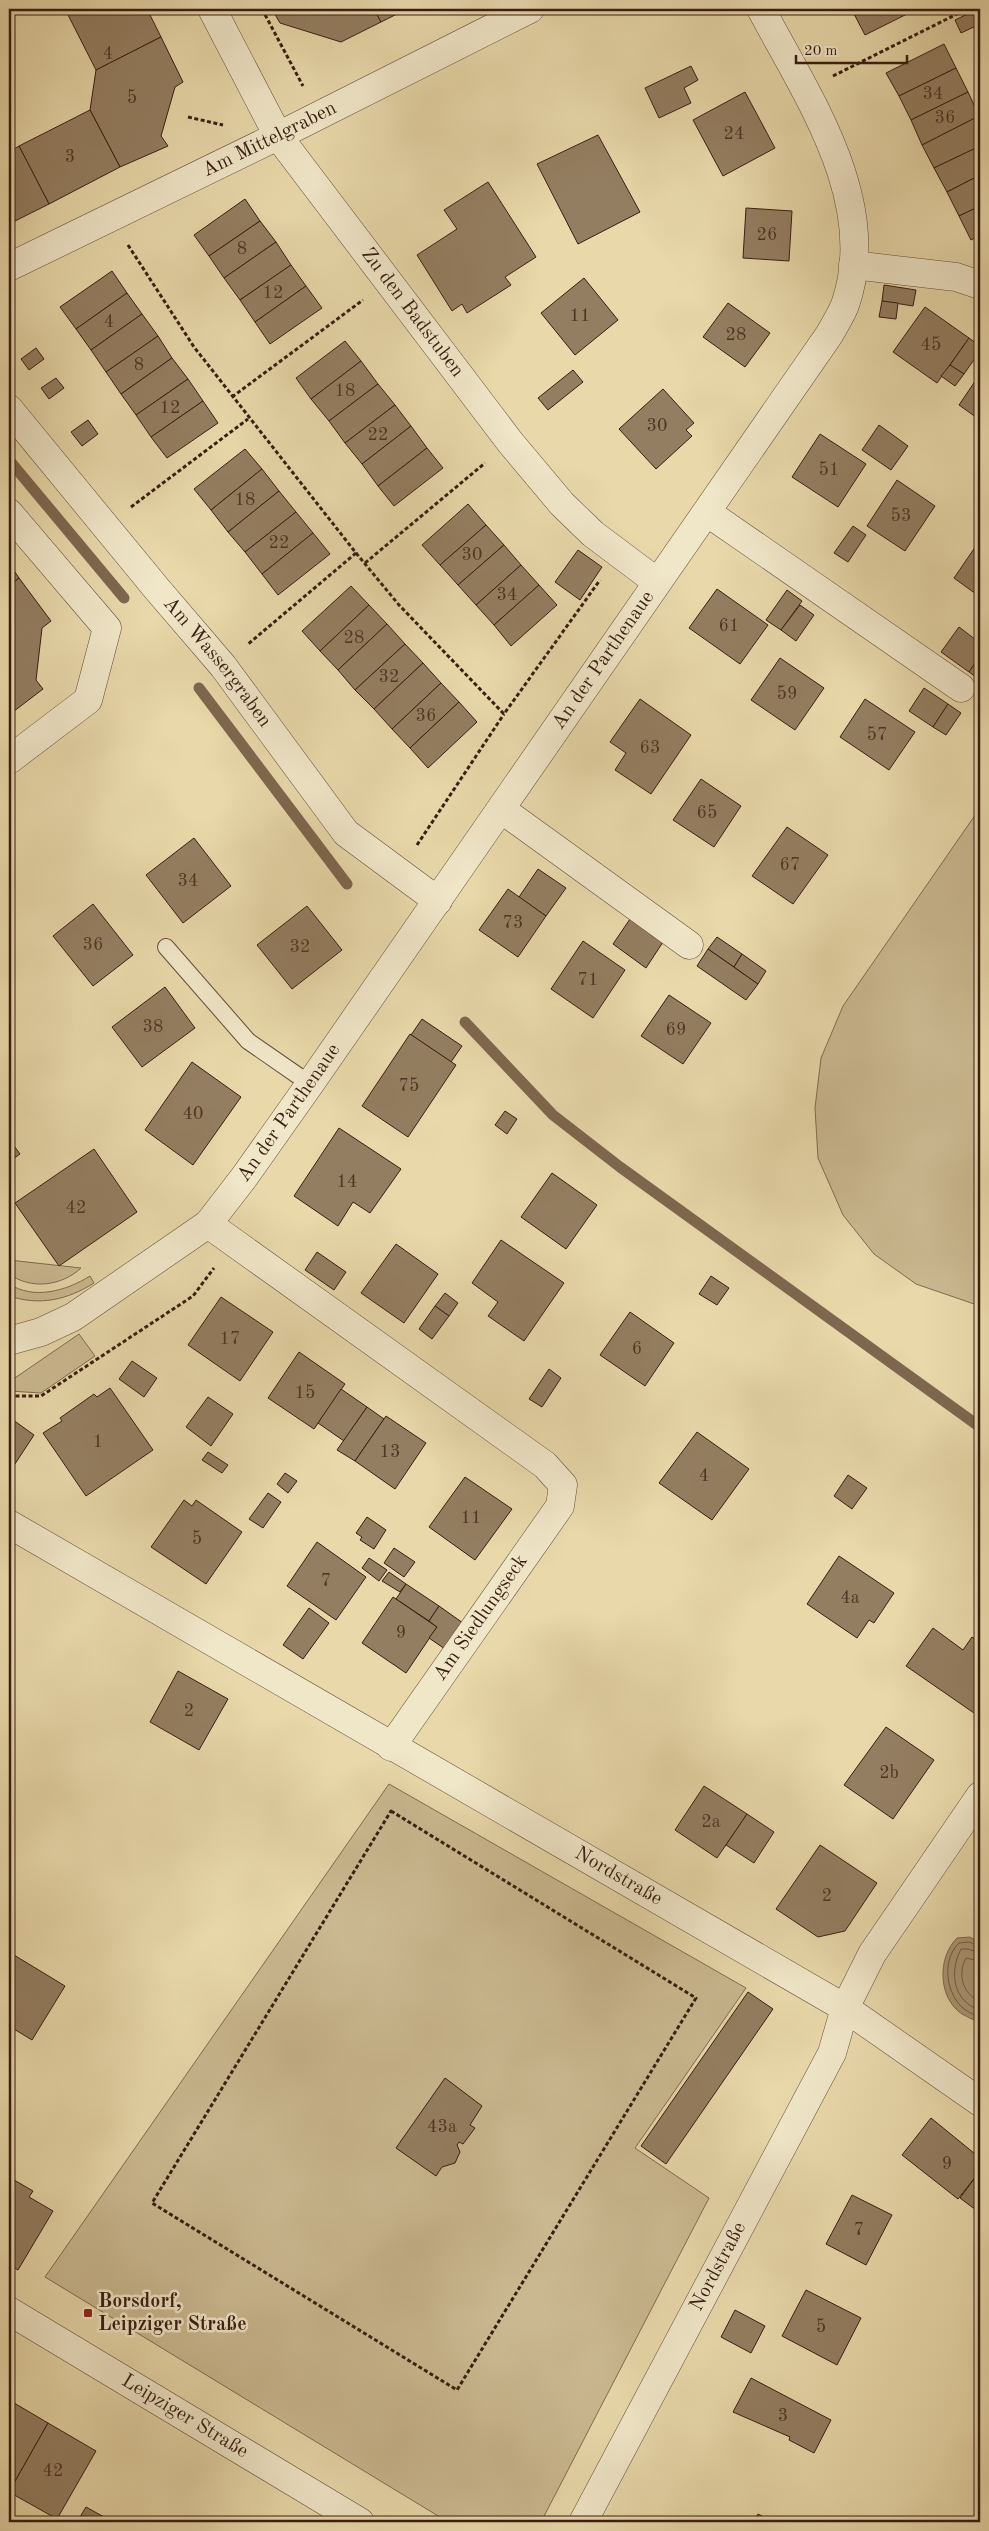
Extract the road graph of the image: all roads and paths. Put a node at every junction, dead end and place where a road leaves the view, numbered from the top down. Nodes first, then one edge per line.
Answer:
1 (212, 9) edge
2 (262, 9) edge
3 (530, 9) edge
4 (761, 9) edge
5 (967, 9) edge
6 (804, 90) junction
7 (319, 115) junction
8 (188, 116) dead end
9 (225, 125) dead end
10 (278, 136) junction
11 (110, 216) junction
12 (853, 265) junction
13 (9, 267) edge
14 (387, 282) junction
15 (980, 285) edge
16 (232, 397) junction
17 (9, 409) edge
18 (248, 419) junction
19 (510, 442) junction
20 (9, 513) edge
21 (708, 513) junction
22 (105, 526) junction
23 (619, 553) junction
24 (356, 554) junction
25 (365, 563) junction
26 (657, 582) junction
27 (223, 666) junction
28 (962, 688) dead end
29 (504, 714) junction
30 (9, 760) edge
31 (502, 810) junction
32 (399, 872) junction
33 (438, 900) junction
34 (689, 945) dead end
35 (166, 948) dead end
36 (310, 1084) junction
37 (208, 1224) junction
38 (232, 1242) junction
39 (9, 1341) edge
40 (9, 1396) edge
41 (9, 1524) edge
42 (391, 1747) junction
43 (980, 1796) edge
44 (845, 2008) junction
45 (980, 2102) edge
46 (278, 2282) joint
47 (9, 2312) edge
48 (360, 2522) edge
49 (583, 2522) edge

1 - 10 street, Zu den Badstuben
2 - 7 path
3 - 7 street, Am Mittelgraben
4 - 6 street, An der Parthenaue
5 - 6 path
6 - 12 street, An der Parthenaue
7 - 10 street, Am Mittelgraben
8 - 9 path
10 - 11 street, Am Mittelgraben
10 - 14 street, Zu den Badstuben
11 - 13 street, Am Mittelgraben
11 - 16 path
12 - 15 street
12 - 21 street, An der Parthenaue
14 - 16 path
14 - 19 street, Zu den Badstuben
16 - 18 path
17 - 22 street, Am Wassergraben
18 - 22 path
18 - 24 path
19 - 23 street, Zu den Badstuben
19 - 25 path
20 - 30 street
21 - 26 street, An der Parthenaue
21 - 28 street
22 - 27 street, Am Wassergraben
23 - 26 street, Zu den Badstuben
23 - 29 path
24 - 25 path
24 - 27 path
25 - 29 path
26 - 31 street, An der Parthenaue
27 - 32 street, Am Wassergraben
29 - 32 path
31 - 33 street, An der Parthenaue
31 - 34 street
32 - 33 street, Am Wassergraben
33 - 36 street, An der Parthenaue
35 - 36 lane
36 - 37 street, An der Parthenaue
37 - 38 street, Am Siedlungseck
37 - 39 street, An der Parthenaue
38 - 40 path
38 - 42 street, Am Siedlungseck
41 - 42 street
42 - 44 street, Nordstraße
43 - 44 street, Nordstraße
44 - 45 street, Nordstraße
44 - 49 street, Nordstraße
46 - 46 path
47 - 48 street, Leipziger Straße

